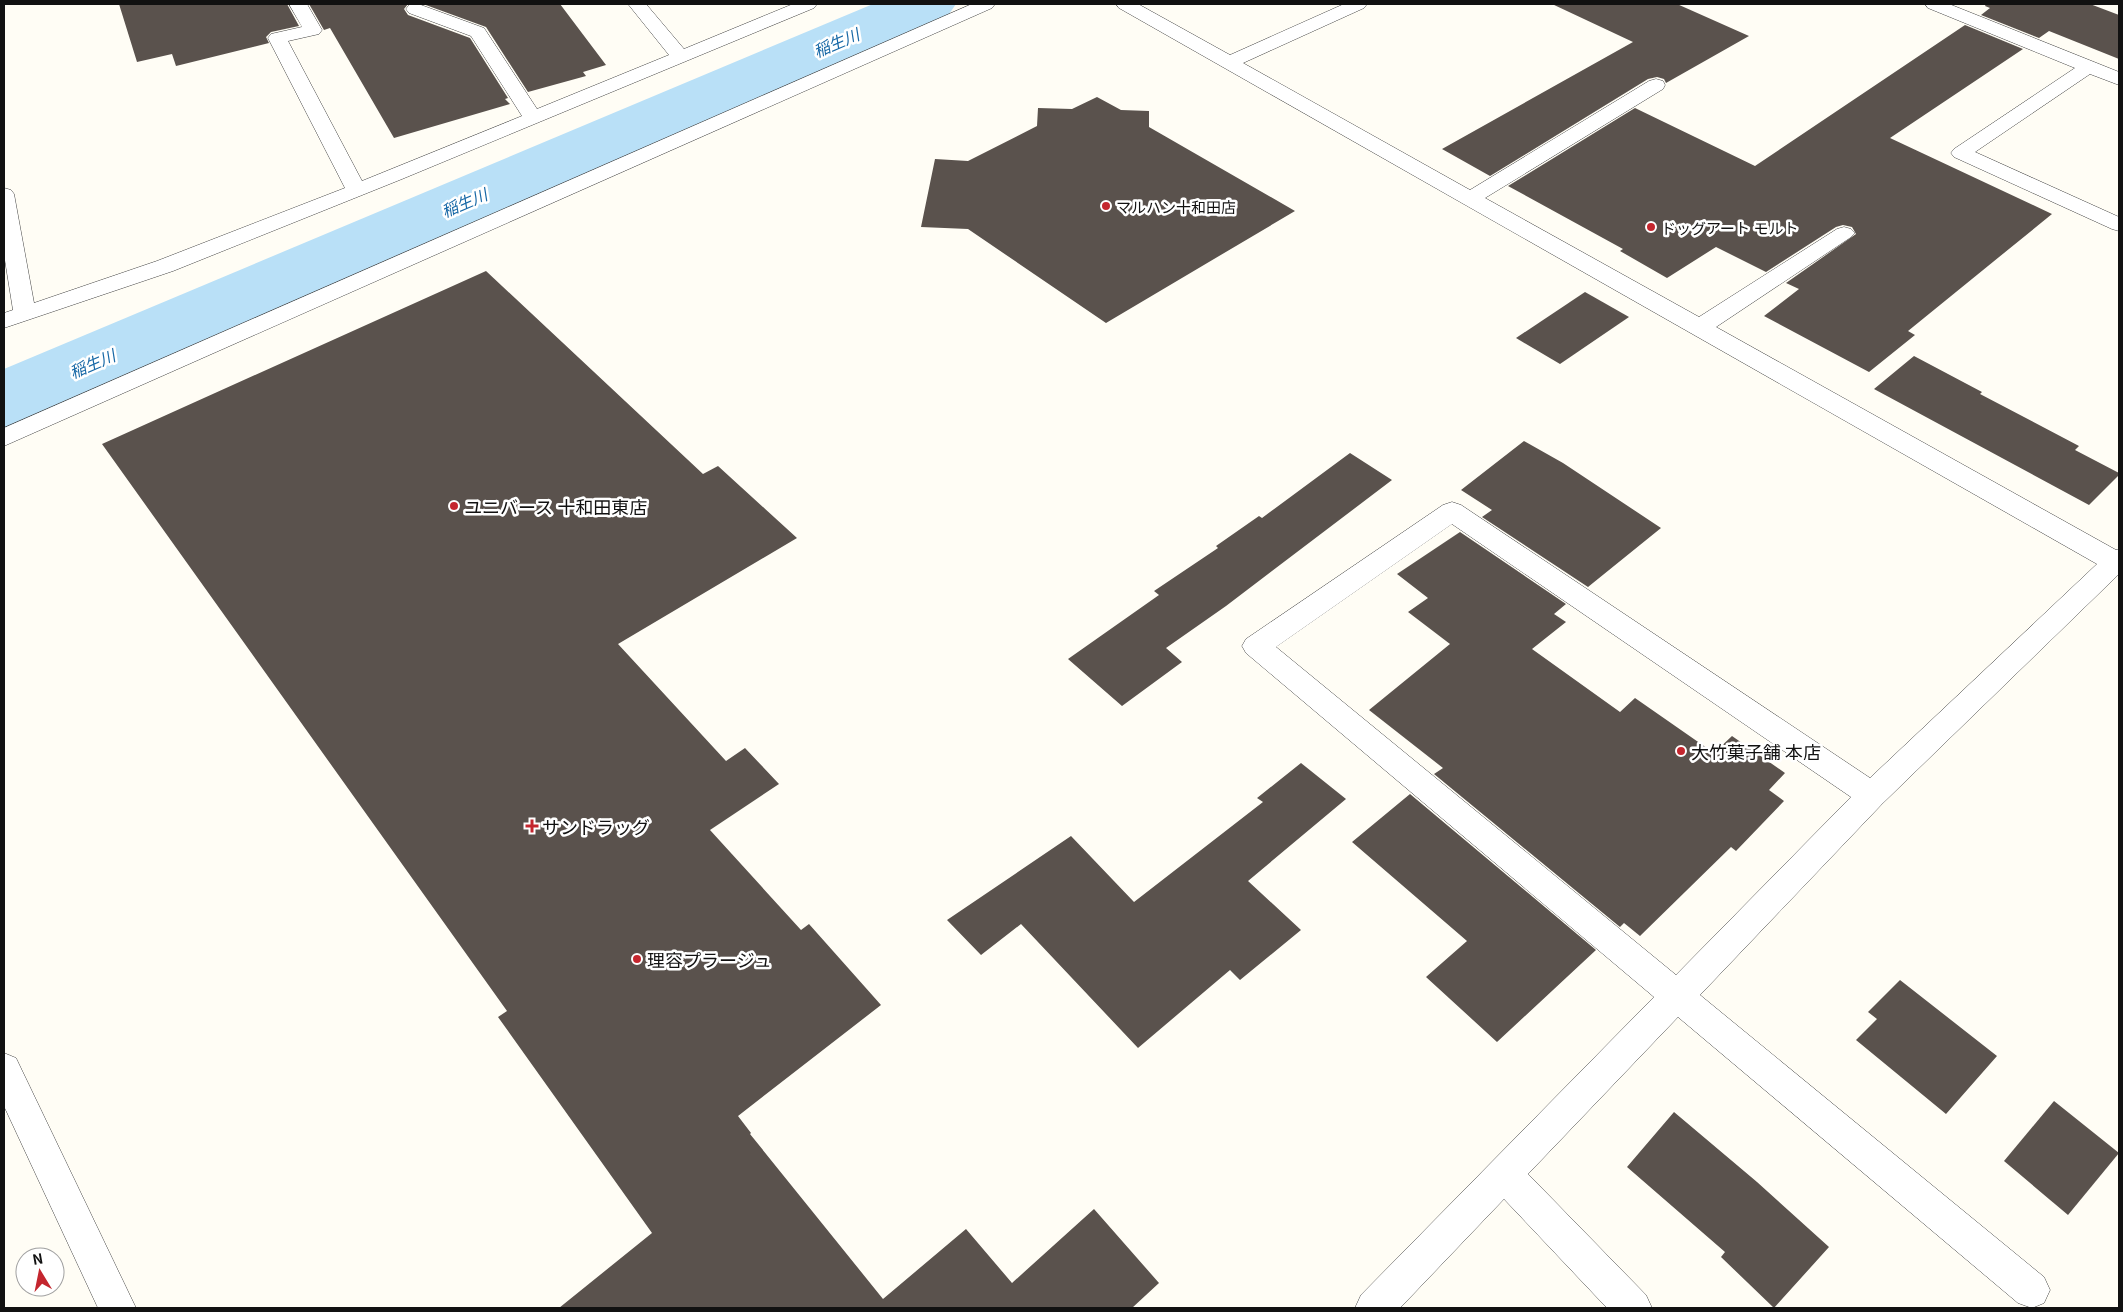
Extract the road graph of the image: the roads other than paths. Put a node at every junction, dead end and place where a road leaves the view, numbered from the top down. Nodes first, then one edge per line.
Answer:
1 (298, 4) edge
2 (637, 4) edge
3 (808, 4) edge
4 (986, 4) edge
5 (1125, 4) edge
6 (1358, 4) edge
7 (1934, 4) edge
8 (415, 9) dead end
9 (680, 56) junction
10 (1230, 62) junction
11 (2088, 67) junction
12 (2119, 79) edge
13 (1656, 85) dead end
14 (533, 118) junction
15 (356, 190) junction
16 (4, 194) edge
17 (1471, 198) junction
18 (2119, 226) edge
19 (1844, 233) dead end
20 (25, 314) junction
21 (4, 321) edge
22 (1698, 328) junction
23 (4, 438) edge
24 (2118, 561) edge
25 (1872, 795) junction
26 (1677, 996) junction
27 (4, 1069) edge
28 (1504, 1174) junction
29 (2032, 1290) dead end
30 (117, 1308) edge
31 (1374, 1308) edge
32 (1633, 1308) edge

1 - 15 street
2 - 9 street
3 - 9 street
4 - 23 street
5 - 10 street
6 - 10 street
7 - 11 street
8 - 14 street
9 - 14 street
10 - 17 street
11 - 12 street
11 - 18 street
13 - 17 street
14 - 15 street
15 - 20 street
16 - 20 street
17 - 22 street
19 - 22 street
20 - 21 street
22 - 24 street
24 - 25 street
25 - 26 street
25 - 26 street
26 - 28 street
26 - 29 street
27 - 30 street
28 - 31 street
28 - 32 street

